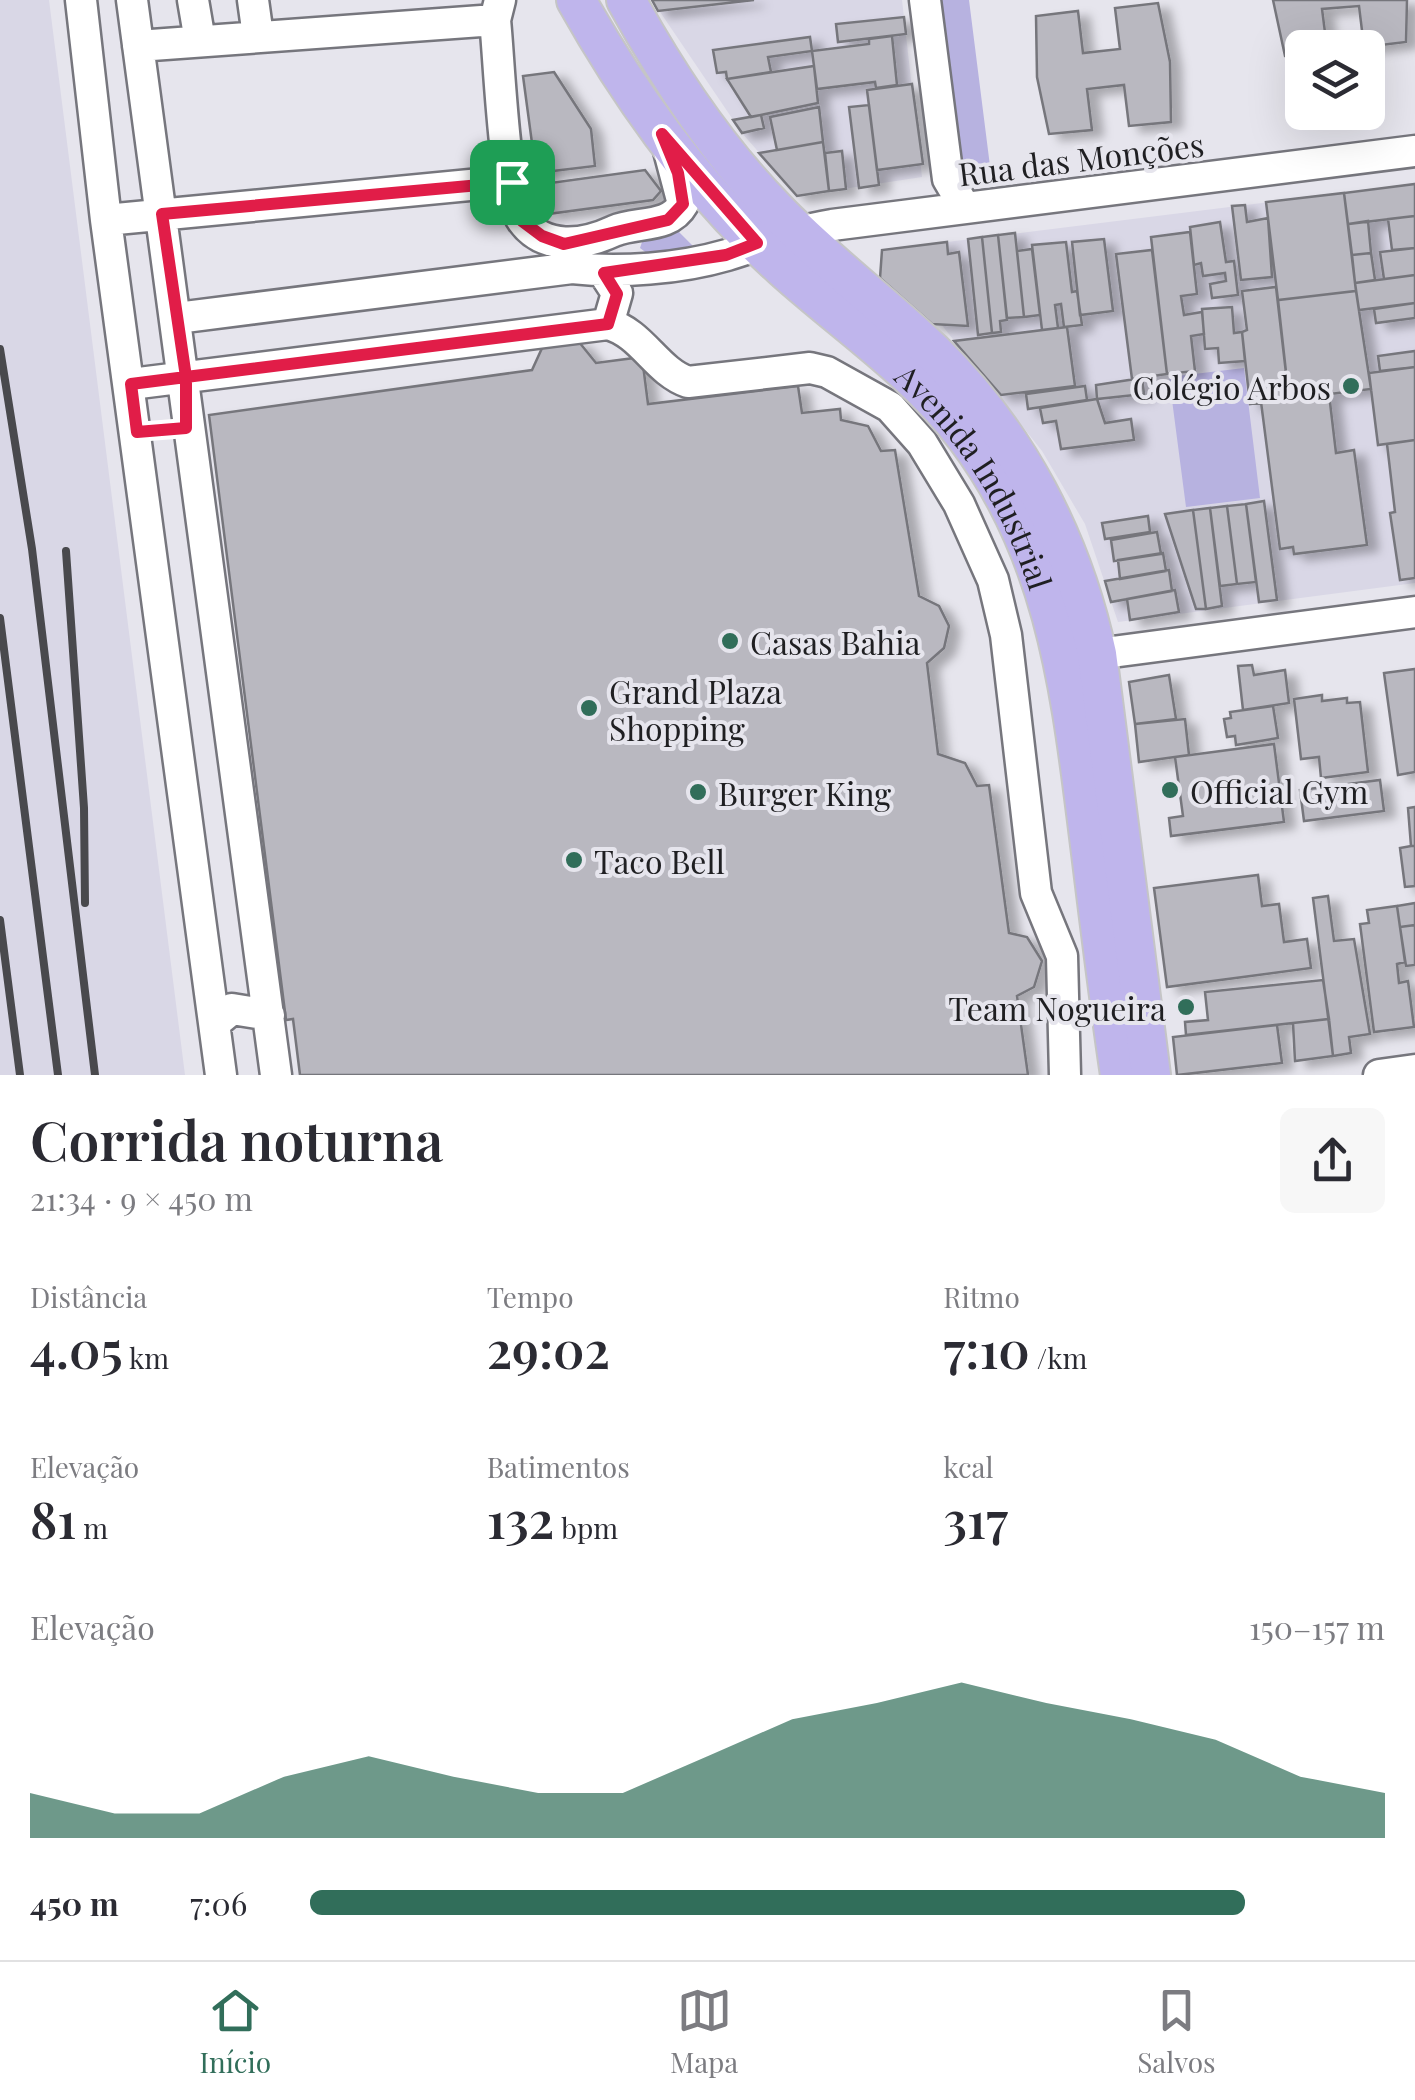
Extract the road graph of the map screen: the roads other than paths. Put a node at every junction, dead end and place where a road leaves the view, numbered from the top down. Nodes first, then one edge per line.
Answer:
1 (193, 0) edge
2 (252, 0) edge
3 (576, 0) edge
4 (626, 0) edge
5 (925, 0) edge
6 (497, 10) edge
7 (83, 12) edge
8 (135, 22) edge
9 (258, 36) junction
10 (200, 41) junction
11 (662, 134) junction
12 (1415, 151) edge
13 (512, 182) junction
14 (965, 208) junction
15 (162, 214) junction
16 (106, 220) junction
17 (527, 226) junction
18 (797, 230) junction
19 (757, 243) junction
20 (541, 272) junction
21 (601, 273) junction
22 (467, 282) junction
23 (177, 318) junction
24 (608, 324) junction
25 (186, 377) junction
26 (131, 384) junction
27 (186, 428) junction
28 (137, 432) junction
29 (1415, 612) edge
30 (1097, 654) junction
31 (208, 972) junction
32 (262, 974) junction
33 (269, 1015) junction
34 (214, 1023) junction
35 (1415, 1070) edge
36 (221, 1075) edge
37 (276, 1075) edge
38 (1065, 1075) edge
39 (1120, 1075) edge
40 (1152, 1075) edge
41 (1379, 1075) edge

1 - 10 street
2 - 9 street
3 - 11 main road, Avenida Industrial
4 - 18 main road, Avenida Industrial
5 - 14 street
6 - 9 street
6 - 13 street
7 - 8 street
7 - 16 street
8 - 10 street
8 - 15 street
9 - 10 street
11 - 17 street
11 - 19 main road, Avenida Industrial
12 - 14 street, Rua das Monções
13 - 15 street
13 - 17 street
14 - 18 street, Rua das Monções
15 - 16 street
15 - 23 street
16 - 26 street
17 - 20 street
18 - 19 street, Rua das Monções
18 - 30 main road, Avenida Industrial
19 - 21 street, Rua das Monções
19 - 39 main road, Avenida Industrial
20 - 21 street
20 - 22 street
21 - 22 street
21 - 24 street
22 - 23 street
23 - 25 street
24 - 25 street
24 - 38 street
25 - 26 street
25 - 27 street
26 - 28 street
27 - 28 street
27 - 32 street
28 - 31 street
29 - 30 street
30 - 40 main road, Avenida Industrial
31 - 32 street
31 - 34 street
32 - 33 street
33 - 34 street
33 - 37 street
34 - 36 street
35 - 41 street

